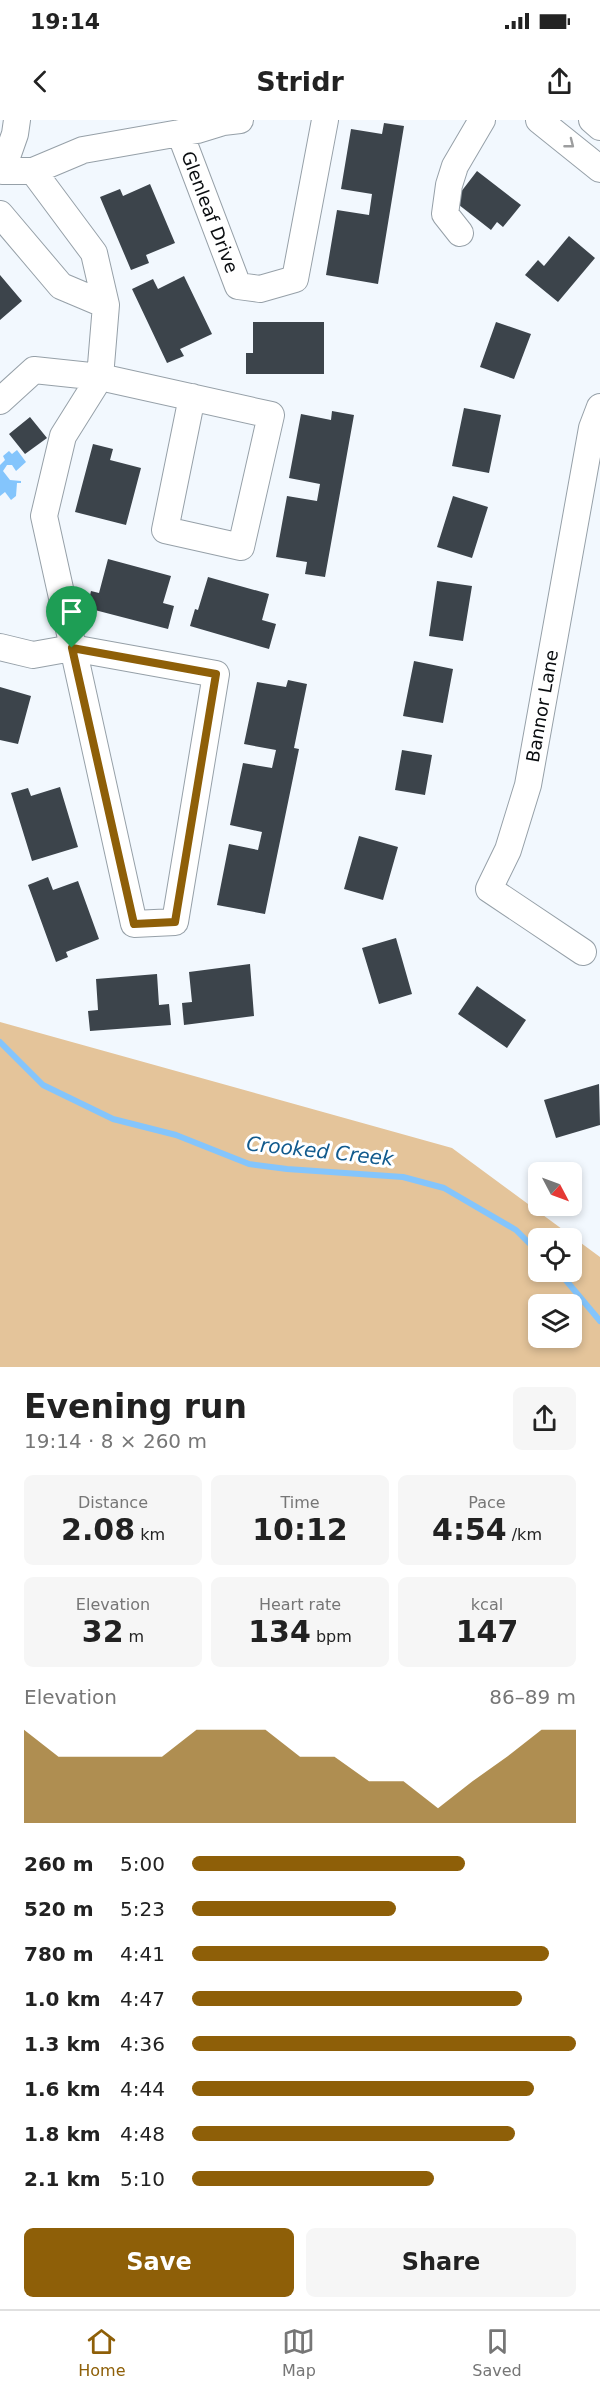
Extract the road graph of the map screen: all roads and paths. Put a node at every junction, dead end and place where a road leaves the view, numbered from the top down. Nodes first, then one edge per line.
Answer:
1 (240, 120) edge
2 (325, 120) edge
3 (482, 120) edge
4 (539, 120) edge
5 (592, 120) edge
6 (13, 125) edge
7 (600, 127) edge
8 (180, 133) junction
9 (600, 169) edge
10 (33, 171) junction
11 (1, 177) edge
12 (0, 214) edge
13 (460, 233) dead end
14 (106, 305) junction
15 (100, 377) junction
16 (192, 397) junction
17 (0, 401) edge
18 (600, 407) edge
19 (0, 647) edge
20 (72, 648) junction
21 (583, 952) dead end

1 - 8 street, Glenleaf Drive
2 - 8 street, Glenleaf Drive
3 - 13 street
4 -> 9 street
5 - 7 street
6 - 11 street, Glenleaf Drive
8 - 10 street, Glenleaf Drive
10 - 11 street, Glenleaf Drive
10 - 14 street
12 - 14 street
14 - 15 street
15 - 16 street
15 - 17 street
15 - 20 street
16 - 16 street
18 - 21 street, Bannor Lane
19 - 20 street
20 - 20 street

